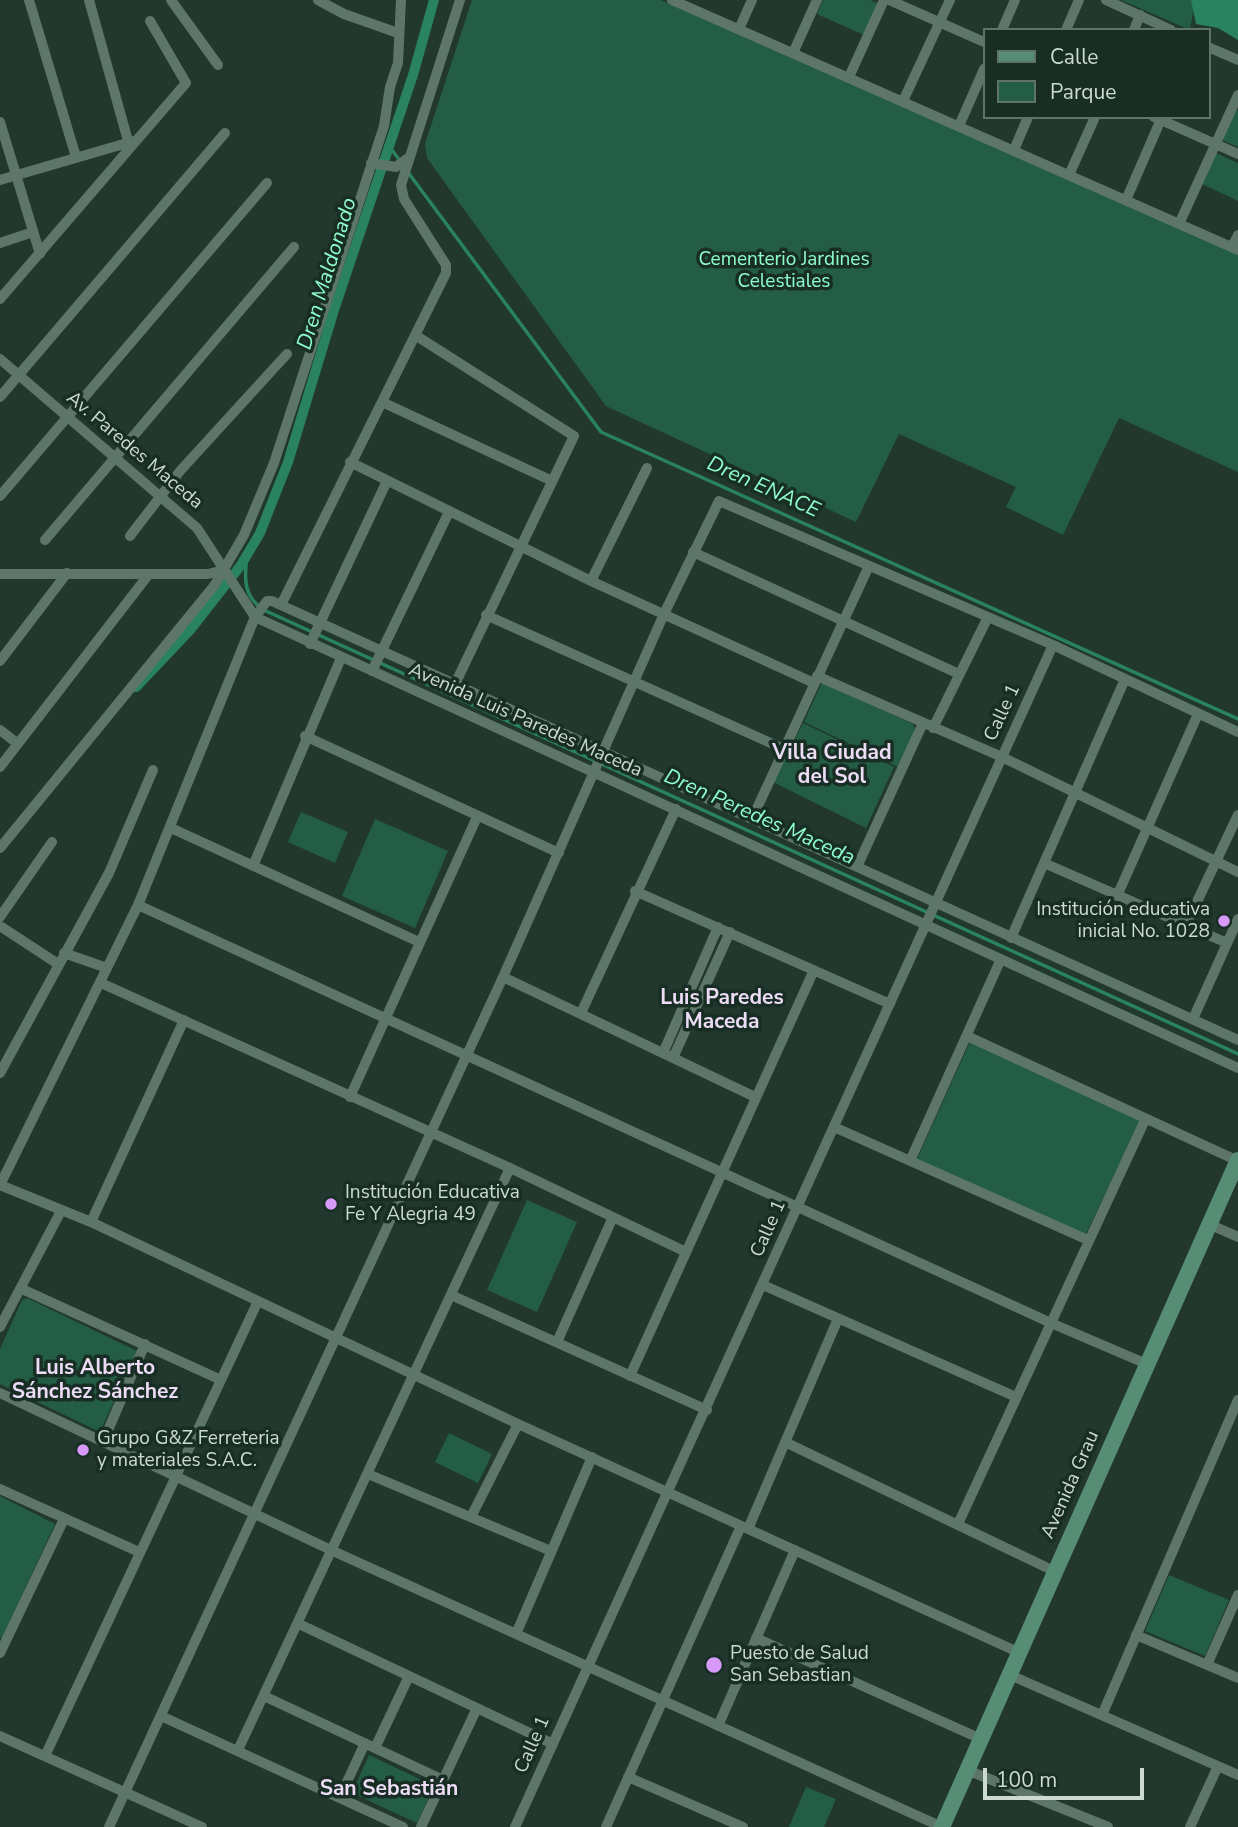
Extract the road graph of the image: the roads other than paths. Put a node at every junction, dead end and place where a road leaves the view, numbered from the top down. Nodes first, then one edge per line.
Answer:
1 (29, 0) edge
2 (89, 0) edge
3 (171, 0) edge
4 (318, 0) edge
5 (401, 0) edge
6 (460, 0) edge
7 (673, 0) edge
8 (752, 0) edge
9 (817, 0) edge
10 (886, 0) edge
11 (950, 0) edge
12 (1015, 0) edge
13 (1079, 0) edge
14 (1106, 0) edge
15 (684, 2) edge
16 (1140, 15) junction
17 (150, 21) dead end
18 (939, 22) junction
19 (1003, 28) edge
20 (1067, 28) edge
21 (1135, 28) edge
22 (1167, 28) edge
23 (739, 29) junction
24 (398, 33) junction
25 (982, 41) edge
26 (1210, 48) edge
27 (793, 53) junction
28 (1238, 60) edge
29 (218, 65) dead end
30 (982, 74) edge
31 (849, 77) junction
32 (1238, 95) edge
33 (904, 102) junction
34 (1027, 119) edge
35 (1094, 119) edge
36 (1159, 119) edge
37 (1161, 119) edge
38 (0, 122) edge
39 (959, 126) junction
40 (225, 133) dead end
41 (132, 141) junction
42 (1216, 144) junction
43 (1014, 150) junction
44 (1238, 154) edge
45 (76, 157) junction
46 (408, 158) junction
47 (371, 163) junction
48 (16, 175) junction
49 (1069, 175) junction
50 (0, 180) edge
51 (267, 183) dead end
52 (1126, 200) junction
53 (1179, 224) junction
54 (33, 232) junction
55 (1238, 235) edge
56 (0, 243) edge
57 (294, 247) dead end
58 (1235, 249) edge
59 (40, 254) junction
60 (0, 299) edge
61 (415, 335) junction
62 (287, 354) dead end
63 (0, 359) edge
64 (19, 375) junction
65 (0, 397) edge
66 (382, 402) junction
67 (66, 417) junction
68 (114, 457) junction
69 (350, 462) junction
70 (646, 468) dead end
71 (551, 480) junction
72 (387, 481) junction
73 (0, 496) edge
74 (161, 496) junction
75 (449, 512) junction
76 (130, 536) dead end
77 (45, 540) dead end
78 (520, 546) junction
79 (693, 552) junction
80 (868, 568) junction
81 (224, 570) junction
82 (67, 573) junction
83 (0, 574) edge
84 (149, 575) junction
85 (591, 581) junction
86 (281, 605) junction
87 (664, 614) junction
88 (486, 615) junction
89 (256, 617) junction
90 (988, 617) junction
91 (842, 621) junction
92 (320, 622) junction
93 (310, 644) junction
94 (1053, 645) junction
95 (382, 650) junction
96 (341, 658) junction
97 (0, 661) edge
98 (372, 671) junction
99 (959, 674) junction
100 (816, 679) junction
101 (1125, 679) junction
102 (636, 682) junction
103 (455, 684) junction
104 (1198, 714) junction
105 (928, 725) junction
106 (0, 730) edge
107 (1238, 732) edge
108 (305, 736) junction
109 (18, 744) junction
110 (784, 749) junction
111 (604, 752) junction
112 (1002, 757) junction
113 (0, 767) edge
114 (153, 770) dead end
115 (595, 772) junction
116 (1077, 792) junction
117 (676, 809) junction
118 (1238, 815) edge
119 (477, 817) junction
120 (752, 819) junction
121 (1147, 827) junction
122 (171, 828) junction
123 (52, 842) dead end
124 (0, 848) edge
125 (559, 853) junction
126 (1216, 861) junction
127 (1044, 863) junction
128 (253, 866) junction
129 (857, 867) junction
130 (1238, 872) edge
131 (635, 891) junction
132 (1117, 896) junction
133 (936, 904) junction
134 (138, 905) junction
135 (0, 917) edge
136 (1238, 919) edge
137 (927, 923) junction
138 (1186, 925) junction
139 (0, 926) edge
140 (719, 927) junction
141 (730, 932) junction
142 (1011, 938) junction
143 (419, 942) junction
144 (1227, 943) junction
145 (64, 953) junction
146 (1001, 959) junction
147 (58, 964) junction
148 (107, 968) junction
149 (814, 970) junction
150 (503, 977) junction
151 (101, 984) junction
152 (890, 1004) junction
153 (581, 1013) junction
154 (385, 1019) junction
155 (1193, 1019) junction
156 (184, 1020) junction
157 (967, 1035) junction
158 (1238, 1040) edge
159 (663, 1053) junction
160 (465, 1056) junction
161 (673, 1058) junction
162 (1238, 1068) edge
163 (0, 1073) edge
164 (350, 1097) junction
165 (755, 1097) junction
166 (1145, 1120) junction
167 (835, 1128) junction
168 (430, 1134) junction
169 (910, 1161) junction
170 (1238, 1161) edge
171 (510, 1168) junction
172 (723, 1173) junction
173 (799, 1206) junction
174 (61, 1211) junction
175 (612, 1217) junction
176 (91, 1222) junction
177 (1211, 1225) junction
178 (1238, 1237) edge
179 (1088, 1240) junction
180 (686, 1252) junction
181 (763, 1285) junction
182 (22, 1289) junction
183 (451, 1295) junction
184 (258, 1301) junction
185 (837, 1321) junction
186 (1051, 1323) junction
187 (0, 1327) edge
188 (336, 1336) junction
189 (557, 1342) junction
190 (145, 1345) junction
191 (1149, 1365) junction
192 (414, 1375) junction
193 (630, 1376) junction
194 (221, 1380) junction
195 (0, 1393) edge
196 (1016, 1397) junction
197 (1238, 1400) edge
198 (707, 1410) junction
199 (518, 1424) junction
200 (103, 1442) junction
201 (786, 1443) junction
202 (592, 1457) junction
203 (368, 1474) junction
204 (175, 1478) junction
205 (0, 1489) edge
206 (667, 1492) junction
207 (253, 1514) junction
208 (471, 1517) junction
209 (64, 1519) junction
210 (958, 1524) junction
211 (745, 1527) junction
212 (795, 1550) junction
213 (333, 1551) junction
214 (551, 1551) junction
215 (139, 1552) junction
216 (1056, 1572) junction
217 (1238, 1595) edge
218 (299, 1624) junction
219 (516, 1634) junction
220 (1136, 1634) junction
221 (756, 1638) junction
222 (2, 1646) edge
223 (1020, 1653) junction
224 (1207, 1665) junction
225 (587, 1666) junction
226 (1010, 1675) junction
227 (409, 1676) junction
228 (1238, 1678) edge
229 (264, 1696) junction
230 (662, 1699) junction
231 (477, 1708) junction
232 (1102, 1715) junction
233 (161, 1716) junction
234 (718, 1726) junction
235 (0, 1736) edge
236 (981, 1739) junction
237 (365, 1744) junction
238 (553, 1744) junction
239 (375, 1748) junction
240 (238, 1750) junction
241 (45, 1756) junction
242 (1218, 1766) junction
243 (967, 1770) junction
244 (1238, 1775) edge
245 (628, 1777) junction
246 (443, 1780) junction
247 (126, 1791) junction
248 (340, 1797) junction
249 (386, 1823) edge
250 (922, 1823) edge
251 (199, 1826) edge
252 (740, 1826) edge
253 (109, 1827) edge
254 (403, 1827) edge
255 (421, 1827) edge
256 (515, 1827) edge
257 (606, 1827) edge
258 (942, 1827) edge
259 (1108, 1827) edge
260 (1191, 1827) edge

1 - 45 street
2 - 41 street
3 - 29 street
4 - 24 street
5 - 24 street
6 - 46 street
7 - 15 street
8 - 23 street
9 - 27 street
10 - 18 street
10 - 31 street
11 - 18 street
12 - 19 street
13 - 20 street
14 - 16 street
15 - 23 street
16 - 21 street
16 - 22 street
17 - 41 street
18 - 25 street
18 - 33 street
23 - 27 street
24 - 47 street
26 - 28 street
27 - 31 street
30 - 39 street
31 - 33 street
32 - 42 street
33 - 39 street
34 - 43 street
35 - 49 street
36 - 52 street
37 - 42 street
38 - 48 street
39 - 43 street
40 - 64 street
41 - 45 street
41 - 59 street
42 - 44 street
42 - 53 street
43 - 49 street
45 - 48 street
46 - 47 street
46 - 61 street
47 - 81 street
48 - 50 street
48 - 54 street
49 - 52 street
51 - 67 street
52 - 53 street
53 - 58 street
54 - 56 street
54 - 59 street
55 - 58 street
57 - 68 street
59 - 60 street
61 - 66 street
61 - 71 street
62 - 74 street
63 - 64 street, Av. Paredes Maceda
64 - 65 street
64 - 67 street, Av. Paredes Maceda
66 - 69 street
66 - 71 street
67 - 68 street, Av. Paredes Maceda
67 - 73 street
68 - 74 street, Av. Paredes Maceda
68 - 77 street
69 - 72 street
69 - 86 street
70 - 85 street
71 - 78 street
72 - 75 street
72 - 92 street
74 - 76 street
74 - 81 street, Av. Paredes Maceda
75 - 78 street
75 - 95 street
78 - 85 street
78 - 88 street
79 - 80 street
79 - 87 street
79 - 91 street
80 - 90 street
80 - 91 street
81 - 84 street
81 - 89 street, Av. Paredes Maceda
81 - 124 street
82 - 83 street
82 - 84 street
82 - 97 street
84 - 109 street
85 - 87 street
86 - 89 street
86 - 92 street, Avenida Luis Paredes Maceda
87 - 100 street
87 - 102 street
88 - 102 street
88 - 103 street
89 - 93 street, Avenida Luis Paredes Maceda
89 - 122 street
90 - 94 street
90 - 99 street
91 - 99 street
91 - 100 street
92 - 93 street
92 - 95 street, Avenida Luis Paredes Maceda
93 - 96 street, Avenida Luis Paredes Maceda
94 - 101 street
94 - 112 street, Calle 1
95 - 98 street
95 - 103 street, Avenida Luis Paredes Maceda
96 - 98 street, Avenida Luis Paredes Maceda
96 - 108 street
98 - 115 street, Avenida Luis Paredes Maceda
99 - 105 street
100 - 105 street
100 - 110 street
101 - 104 street
101 - 116 street
102 - 110 street
102 - 111 street
103 - 111 street, Avenida Luis Paredes Maceda
104 - 107 street
104 - 121 street
105 - 112 street
105 - 129 street
106 - 109 street
108 - 119 street
108 - 128 street
109 - 113 street
110 - 120 street
111 - 115 street
111 - 120 street, Avenida Luis Paredes Maceda
112 - 116 street
112 - 133 street, Calle 1
114 - 145 street
115 - 117 street, Avenida Luis Paredes Maceda
115 - 125 street
116 - 121 street
116 - 127 street
117 - 131 street
117 - 137 street, Avenida Luis Paredes Maceda
118 - 126 street
119 - 125 street
119 - 143 street
120 - 129 street, Avenida Luis Paredes Maceda
121 - 126 street
121 - 132 street
122 - 128 street
122 - 134 street
123 - 135 street
125 - 150 street
126 - 130 street
126 - 138 street
127 - 132 street
127 - 142 street
128 - 143 street
129 - 133 street, Avenida Luis Paredes Maceda
131 - 140 street
131 - 153 street
132 - 138 street
133 - 137 street, Calle 1
133 - 142 street, Avenida Luis Paredes Maceda
134 - 148 street
134 - 154 street
136 - 144 street
137 - 146 street, Avenida Luis Paredes Maceda
137 - 152 street, Calle 1
138 - 144 street
139 - 147 street
140 - 141 street
140 - 159 street
141 - 149 street
141 - 161 street
142 - 155 street, Avenida Luis Paredes Maceda
143 - 154 street
144 - 155 street
145 - 147 street
145 - 148 street
146 - 157 street
146 - 162 street, Avenida Luis Paredes Maceda
147 - 163 street
148 - 151 street
149 - 152 street
149 - 165 street
150 - 153 street
150 - 160 street
151 - 156 street
151 - 174 street
152 - 167 street, Calle 1
153 - 159 street
154 - 160 street
154 - 164 street
155 - 158 street, Avenida Luis Paredes Maceda
156 - 164 street
156 - 176 street
157 - 166 street
157 - 169 street
159 - 161 street
160 - 168 street
160 - 172 street
161 - 165 street
164 - 168 street
165 - 172 street
166 - 170 street
166 - 179 street
167 - 169 street
167 - 173 street, Calle 1
168 - 171 street
168 - 188 street
169 - 179 street
170 - 177 main road, Avenida Grau
171 - 175 street
171 - 183 street
172 - 173 street
172 - 180 street
173 - 181 street, Calle 1
173 - 186 street
174 - 176 street
174 - 182 street
175 - 180 street
175 - 189 street
176 - 184 street
177 - 178 street
177 - 191 main road, Avenida Grau
179 - 186 street
180 - 193 street
181 - 185 street
181 - 198 street, Calle 1
182 - 187 street
182 - 190 street
183 - 189 street
183 - 192 street
184 - 188 street
184 - 194 street
185 - 196 street
185 - 201 street
186 - 191 street
186 - 196 street
188 - 192 street
188 - 207 street
189 - 193 street
190 - 194 street
190 - 200 street
191 - 216 main road, Avenida Grau
192 - 199 street
192 - 203 street
193 - 198 street
194 - 204 street
195 - 200 street
196 - 210 street
197 - 220 street
198 - 206 street, Calle 1
199 - 202 street
199 - 208 street
200 - 204 street
201 - 210 street
201 - 211 street
202 - 206 street
202 - 214 street
203 - 208 street
203 - 213 street
204 - 207 street
204 - 215 street
205 - 209 street
206 - 211 street
206 - 225 street, Calle 1
207 - 213 street
207 - 233 street
208 - 214 street
209 - 215 street
209 - 222 street
210 - 216 street
211 - 212 street
211 - 230 street
212 - 221 street
212 - 223 street
213 - 218 street
213 - 219 street
214 - 219 street
215 - 241 street
216 - 223 main road, Avenida Grau
217 - 224 street
218 - 227 street
218 - 229 street
219 - 225 street
220 - 224 street
220 - 232 street
221 - 234 street
221 - 236 street
223 - 226 main road, Avenida Grau
224 - 228 street
225 - 230 street
225 - 238 street, Calle 1
226 - 232 street
226 - 236 main road, Avenida Grau
227 - 231 street
227 - 239 street
229 - 237 street
229 - 240 street
230 - 234 street
230 - 245 street
231 - 238 street
231 - 246 street
232 - 242 street
233 - 240 street
233 - 247 street
234 - 250 street
235 - 241 street
236 - 243 main road, Avenida Grau
237 - 239 street
237 - 248 street
238 - 256 street, Calle 1
239 - 246 street
240 - 248 street
241 - 247 street
242 - 244 street
242 - 260 street
243 - 258 main road, Avenida Grau
243 - 259 street
245 - 252 street
245 - 257 street
246 - 255 street
247 - 251 street
247 - 253 street
248 - 249 street
249 - 254 street
250 - 258 street

